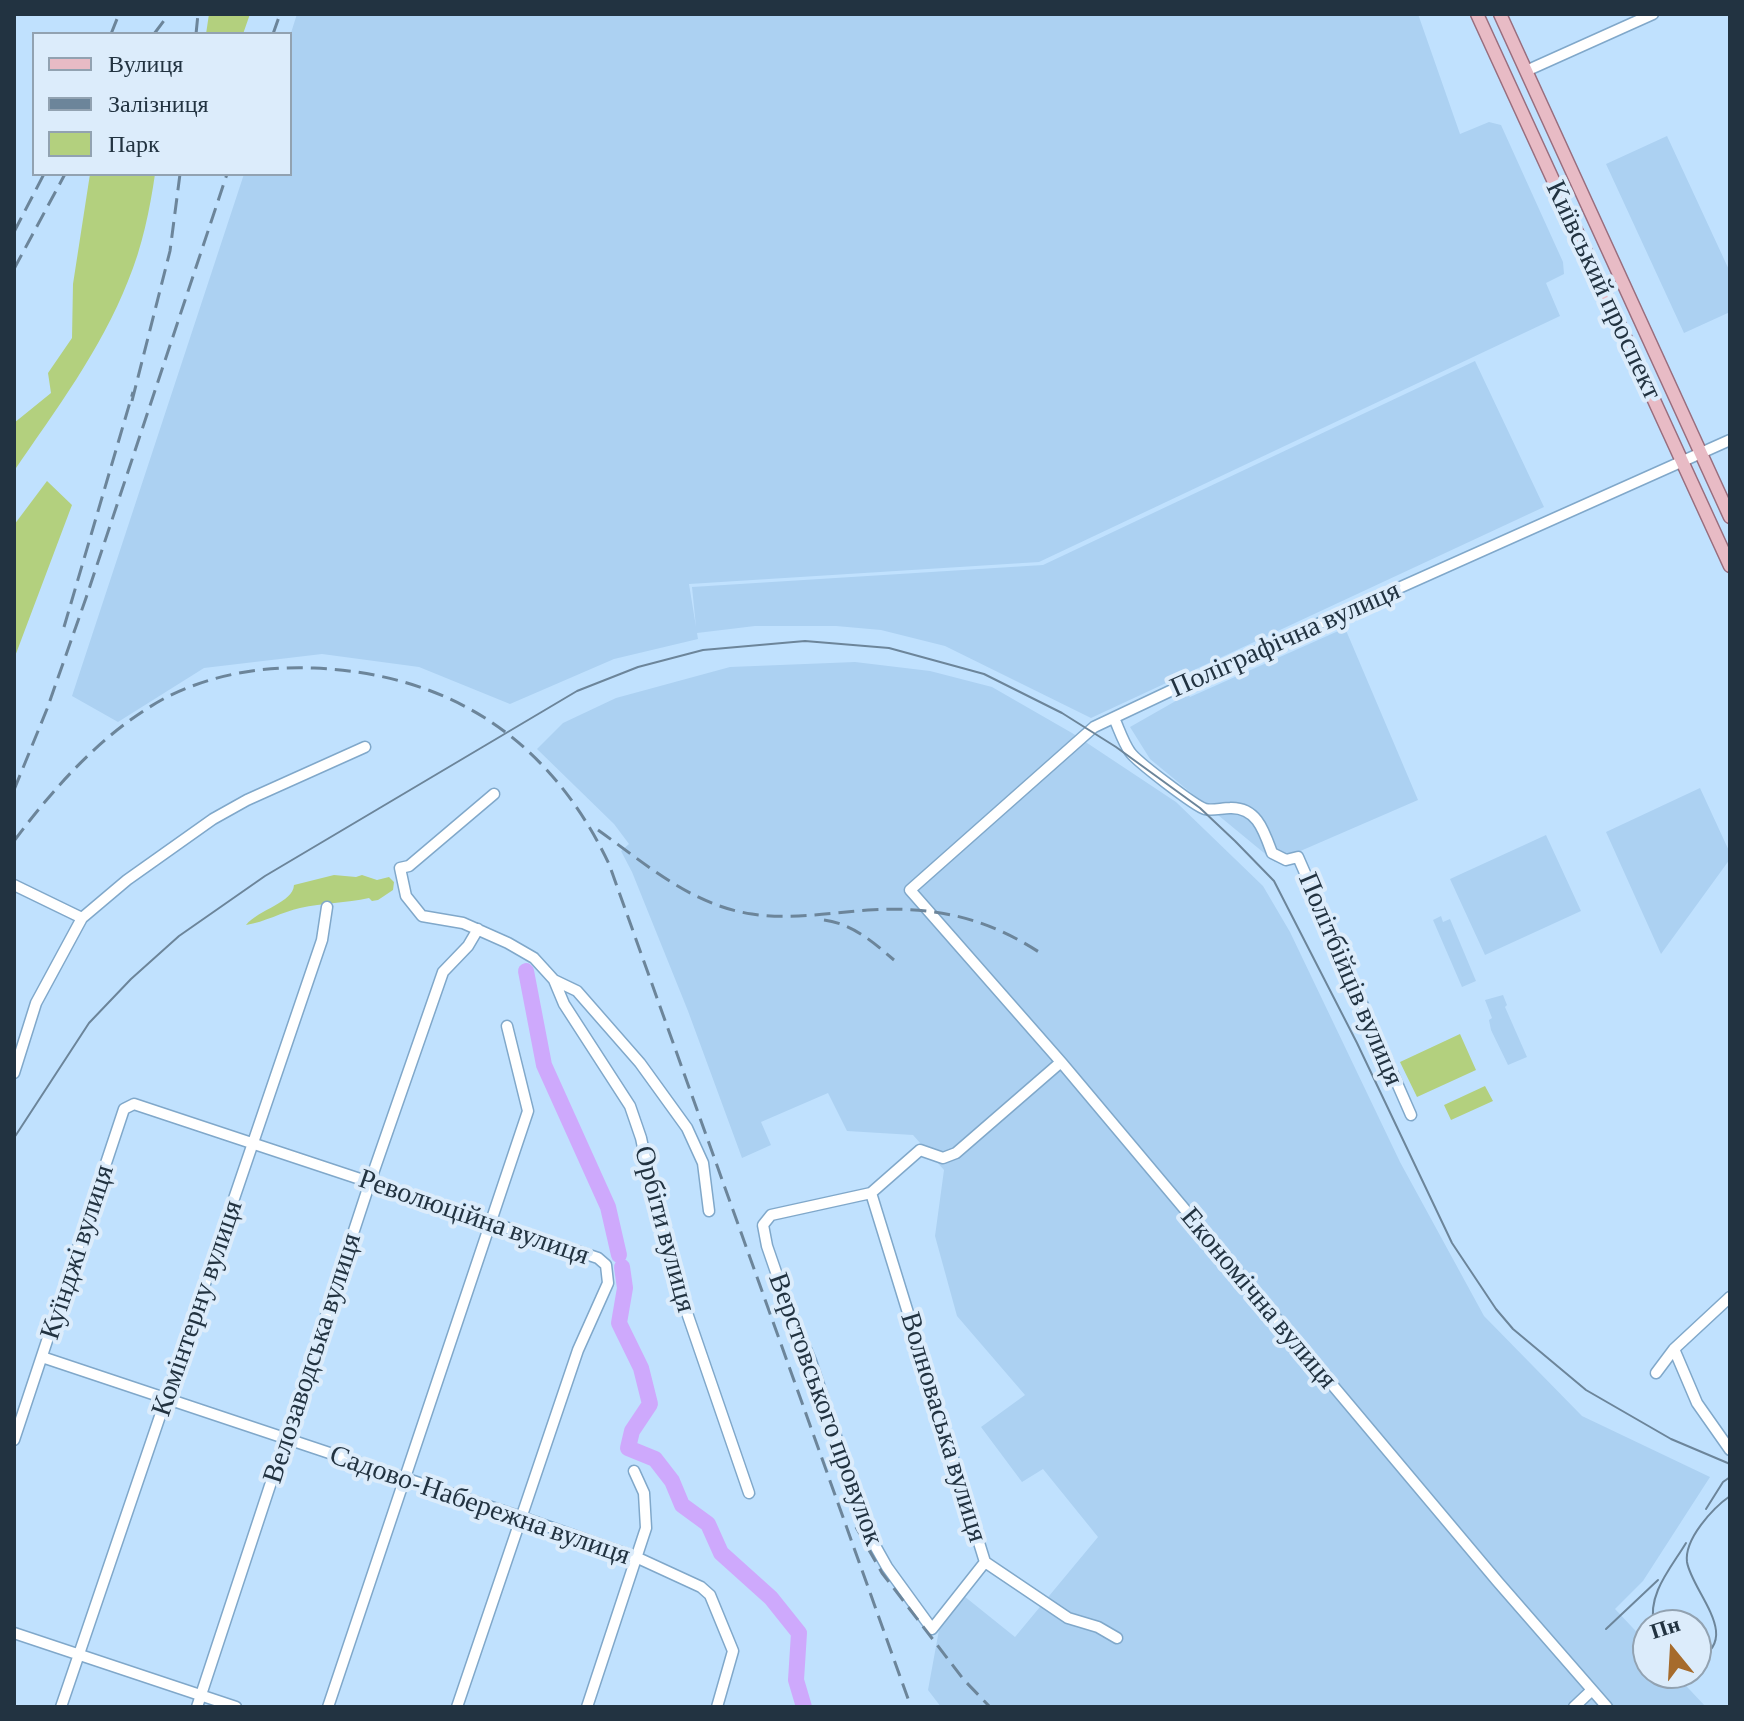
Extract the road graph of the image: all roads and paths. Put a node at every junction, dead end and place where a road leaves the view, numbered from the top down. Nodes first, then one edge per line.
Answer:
1 (1477, 14) edge
2 (1500, 14) edge
3 (1653, 14) edge
4 (1526, 71) junction
5 (1730, 440) edge
6 (1702, 453) junction
7 (1683, 462) junction
8 (1730, 517) edge
9 (1730, 566) edge
10 (1114, 718) junction
11 (365, 747) dead end
12 (494, 794) dead end
13 (14, 885) edge
14 (910, 890) joint
15 (327, 907) dead end
16 (82, 918) junction
17 (478, 929) junction
18 (554, 980) junction
19 (507, 1026) dead end
20 (1061, 1062) junction
21 (14, 1073) edge
22 (124, 1109) joint
23 (1411, 1115) dead end
24 (252, 1145) junction
25 (370, 1182) junction
26 (871, 1193) junction
27 (709, 1211) dead end
28 (489, 1222) junction
29 (1730, 1297) edge
30 (1674, 1349) junction
31 (42, 1357) junction
32 (1656, 1373) dead end
33 (165, 1399) junction
34 (285, 1439) junction
35 (14, 1440) edge
36 (1730, 1450) edge
37 (634, 1471) dead end
38 (404, 1479) junction
39 (749, 1493) dead end
40 (521, 1517) junction
41 (638, 1558) junction
42 (985, 1562) junction
43 (14, 1633) edge
44 (1117, 1638) dead end
45 (79, 1655) junction
46 (1592, 1690) junction
47 (201, 1695) junction
48 (61, 1707) edge
49 (197, 1707) edge
50 (236, 1707) edge
51 (328, 1707) edge
52 (457, 1707) edge
53 (587, 1707) edge
54 (717, 1707) edge
55 (1574, 1707) edge
56 (1607, 1707) edge

1 - 7 main road, Київський проспект
2 - 4 main road, Київський проспект
3 - 4 street
4 - 6 main road, Київський проспект
5 - 6 street, Поліграфічна вулиця
6 - 7 street, Поліграфічна вулиця
6 - 8 main road, Київський проспект
7 - 9 main road, Київський проспект
7 - 10 street, Поліграфічна вулиця
10 - 14 street, Поліграфічна вулиця
10 - 23 street, Політбійців вулиця
11 - 16 street
12 - 17 street
13 - 16 street
14 - 20 street, Економічна вулиця
15 - 24 street, Комінтерну вулиця
16 - 21 street
17 - 18 street
17 - 25 street, Велозаводська вулиця
18 - 27 street
18 - 39 street, Орбіти вулиця
19 - 28 street
20 - 26 street
20 - 46 street, Економічна вулиця
22 - 24 street, Революційна вулиця
22 - 31 street, Куїнджі вулиця
24 - 25 street, Революційна вулиця
24 - 33 street, Комінтерну вулиця
25 - 28 street, Революційна вулиця
25 - 34 street, Велозаводська вулиця
26 - 42 street, Волноваська вулиця
26 - 42 street, Верстовського провулок
28 - 38 street
28 - 40 street, Революційна вулиця
29 - 30 street
30 - 32 street
30 - 36 street
31 - 33 street, Садово-Набережна вулиця
31 - 35 street, Куїнджі вулиця
33 - 34 street, Садово-Набережна вулиця
33 - 45 street, Комінтерну вулиця
34 - 38 street, Садово-Набережна вулиця
34 - 47 street, Велозаводська вулиця
37 - 41 street
38 - 40 street, Садово-Набережна вулиця
38 - 51 street
40 - 41 street, Садово-Набережна вулиця
40 - 52 street, Революційна вулиця
41 - 53 street
41 - 54 street, Садово-Набережна вулиця
42 - 44 street, Волноваська вулиця
43 - 45 street
45 - 47 street
45 - 48 street, Комінтерну вулиця
46 - 55 street
46 - 56 street, Економічна вулиця
47 - 49 street, Велозаводська вулиця
47 - 50 street

